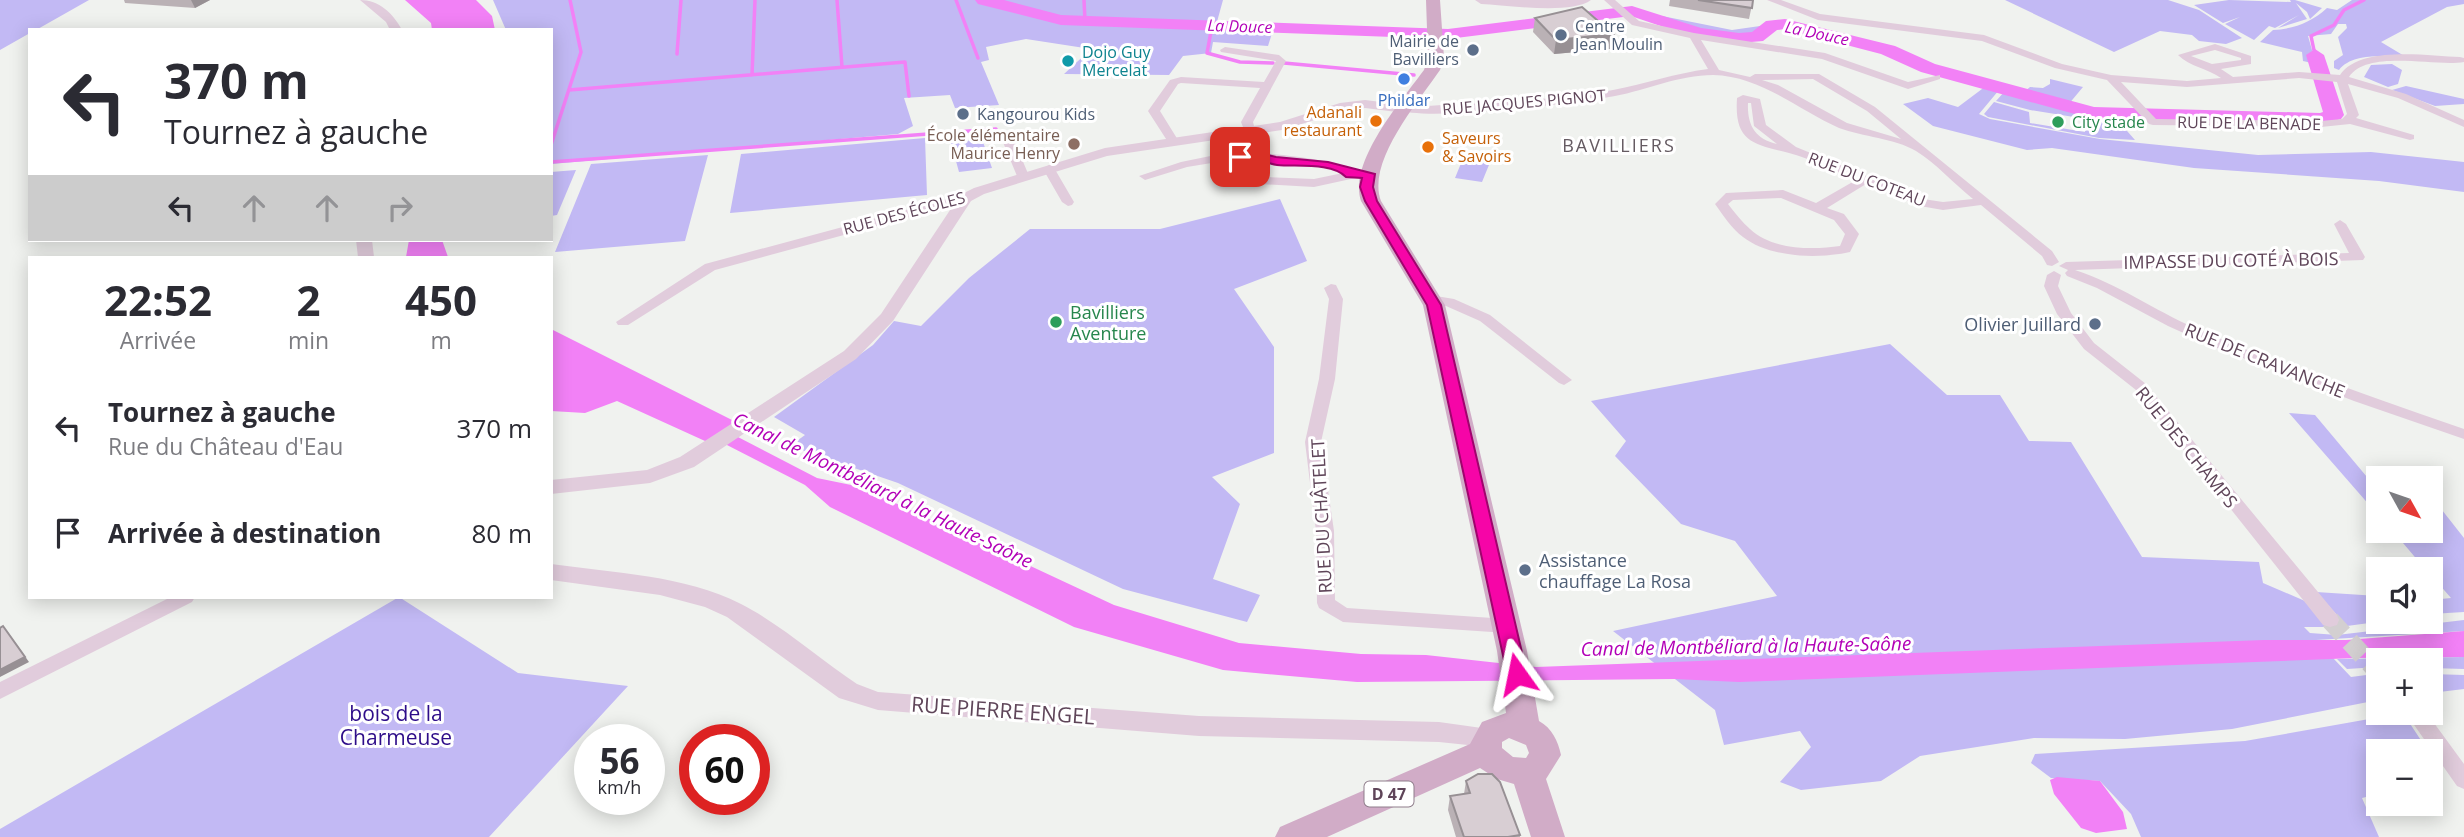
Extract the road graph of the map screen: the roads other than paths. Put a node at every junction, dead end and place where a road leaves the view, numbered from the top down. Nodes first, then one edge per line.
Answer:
1 (366, 0) edge
2 (1433, 0) edge
3 (1481, 0) edge
4 (1585, 0) edge
5 (1609, 0) edge
6 (1772, 0) edge
7 (395, 28) edge
8 (1694, 37) junction
9 (1225, 50) dead end
10 (2463, 59) edge
11 (2212, 67) junction
12 (1715, 72) junction
13 (1936, 78) dead end
14 (2111, 78) junction
15 (1746, 79) junction
16 (2343, 79) junction
17 (2233, 82) junction
18 (1267, 85) junction
19 (1405, 109) junction
20 (2350, 120) junction
21 (2464, 124) edge
22 (1249, 130) junction
23 (1006, 135) dead end
24 (2410, 137) dead end
25 (1172, 140) junction
26 (1919, 148) junction
27 (1792, 150) junction
28 (1049, 169) junction
29 (1360, 174) junction
30 (1023, 176) junction
31 (1145, 176) dead end
32 (1242, 179) dead end
33 (1865, 180) junction
34 (1985, 201) junction
35 (963, 202) junction
36 (1068, 202) dead end
37 (1819, 207) junction
38 (2340, 224) dead end
39 (2061, 269) junction
40 (1331, 288) dead end
41 (1430, 299) junction
42 (622, 322) dead end
43 (1564, 380) dead end
44 (2464, 434) edge
45 (553, 487) edge
46 (553, 572) edge
47 (182, 599) edge
48 (2330, 620) tunnel mouth
49 (1509, 638) junction
50 (0, 691) edge
51 (1523, 712) junction
52 (2424, 725) edge
53 (1487, 746) junction
54 (1527, 772) junction
55 (2464, 780) edge
56 (1292, 837) edge
57 (1548, 837) edge

1 - 7 street
2 - 19 main road
3 - 4 street
5 - 8 street
6 - 14 street
8 - 12 street
8 - 13 street
9 - 18 street
10 - 16 street
11 - 11 street
11 - 17 street
12 - 15 street, RUE DE CRAVANCHE
12 - 19 street, RUE JACQUES PIGNOT
14 - 17 street
14 - 20 street, RUE DE LA BENADE
15 - 26 street, RUE DE CRAVANCHE
15 - 26 street
16 - 17 street
16 - 20 street
16 - 21 street
18 - 22 street
18 - 25 street
19 - 22 street, RUE DES ÉCOLES
19 - 29 main road
20 - 24 street
22 - 25 street, RUE DES ÉCOLES
23 - 30 street
25 - 28 street, RUE DES ÉCOLES
26 - 34 street, RUE DE CRAVANCHE
27 - 27 street, RUE DU COTEAU
27 - 33 street, RUE DU COTEAU
28 - 30 street, RUE DES ÉCOLES
28 - 36 street
29 - 31 street
29 - 32 street
29 - 41 main road
30 - 35 street, RUE DES ÉCOLES
33 - 34 street, RUE DU COTEAU
33 - 37 street
34 - 39 street, RUE DE CRAVANCHE
35 - 42 street, RUE DES ÉCOLES
35 - 45 street
37 - 37 street
38 - 39 street, IMPASSE DU COTÉ À BOIS
39 - 44 street, RUE DE CRAVANCHE
39 - 48 street, RUE DES CHAMPS
40 - 49 street, RUE DU CHÂTELET
41 - 43 street
41 - 49 main road
46 - 53 street, RUE PIERRE ENGEL
47 - 50 street
49 - 51 main road
51 - 53 main road
51 - 54 main road
52 - 55 street
53 - 54 main road
53 - 56 main road, D 47
54 - 57 main road

